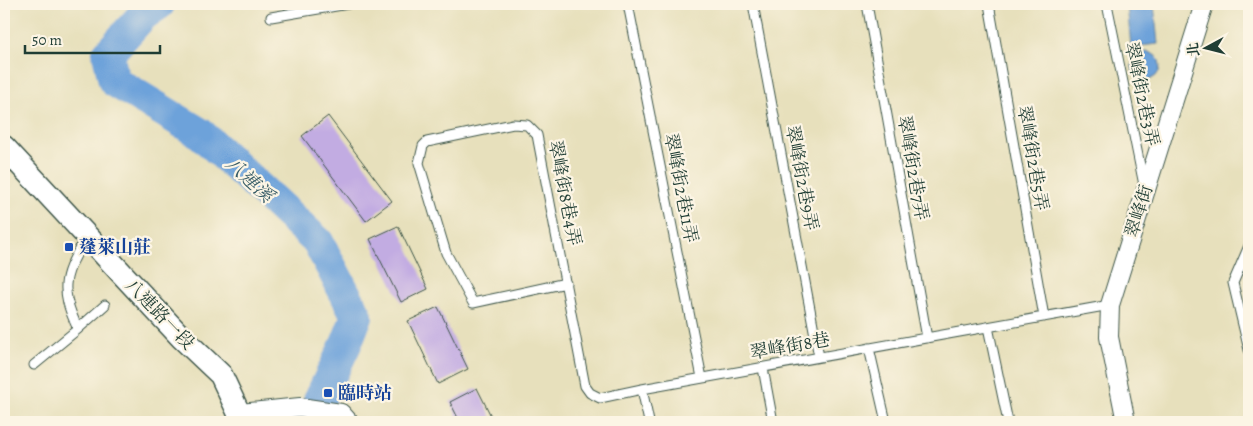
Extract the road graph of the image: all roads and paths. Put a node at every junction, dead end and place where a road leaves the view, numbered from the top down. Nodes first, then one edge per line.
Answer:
1 (348, 4) edge
2 (570, 4) edge
3 (588, 4) edge
4 (628, 4) edge
5 (753, 4) edge
6 (867, 4) edge
7 (989, 4) edge
8 (1107, 4) edge
9 (1204, 4) edge
10 (272, 17) dead end
11 (4, 147) edge
12 (1145, 190) junction
13 (87, 236) junction
14 (1249, 246) edge
15 (566, 283) junction
16 (106, 305) dead end
17 (1110, 306) junction
18 (1044, 317) junction
19 (988, 327) junction
20 (78, 329) junction
21 (927, 338) junction
22 (869, 348) junction
23 (1249, 350) edge
24 (818, 357) junction
25 (34, 365) dead end
26 (762, 368) junction
27 (702, 378) junction
28 (642, 389) junction
29 (242, 418) edge
30 (349, 422) edge
31 (649, 422) edge
32 (773, 422) edge
33 (886, 422) edge
34 (1008, 422) edge
35 (1126, 422) edge

1 - 10 lane
2 - 3 lane
4 - 27 lane, 翠峰街2巷11弄
5 - 24 lane, 翠峰街2巷9弄
6 - 21 lane, 翠峰街2巷7弄
7 - 18 lane, 翠峰街2巷5弄
8 - 12 lane, 翠峰街2巷3弄
9 - 12 street, 翠峰街
11 - 13 street, 八連路一段
12 - 17 street, 翠峰街
13 - 20 lane
13 - 29 street, 八連路一段
14 - 23 lane
15 - 15 lane, 翠峰街8巷4弄
15 - 28 lane, 翠峰街8巷
16 - 20 lane
17 - 18 lane, 翠峰街8巷
17 - 35 street, 翠峰街
18 - 19 lane, 翠峰街8巷
19 - 21 lane, 翠峰街8巷
19 - 34 lane
20 - 25 lane
21 - 22 lane, 翠峰街8巷
22 - 24 lane, 翠峰街8巷
22 - 33 lane
24 - 26 lane, 翠峰街8巷
26 - 27 lane, 翠峰街8巷
26 - 32 lane
27 - 28 lane, 翠峰街8巷
28 - 31 lane
29 - 30 street

